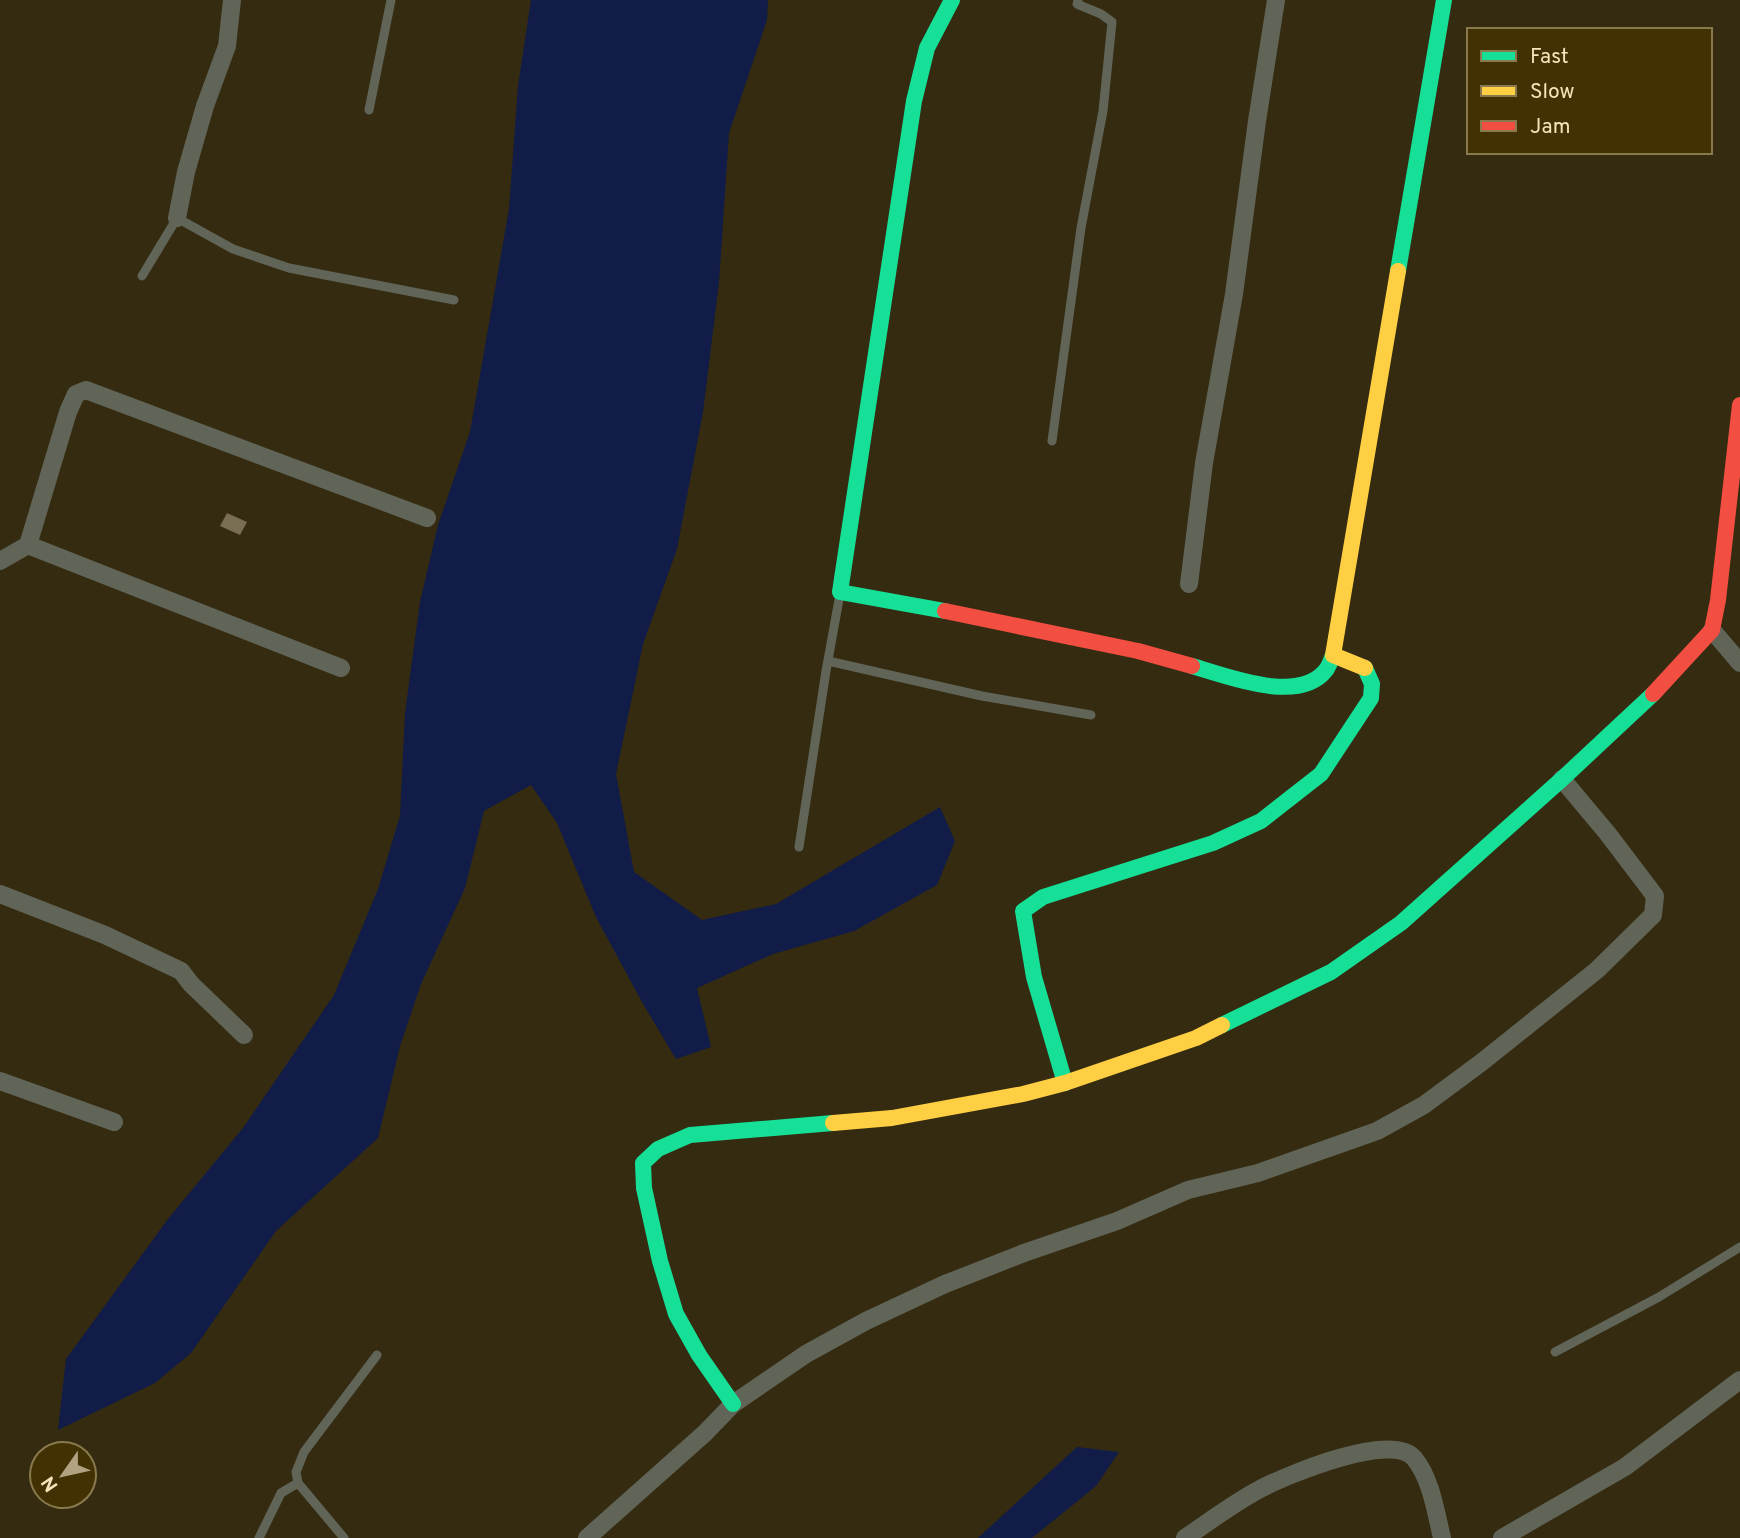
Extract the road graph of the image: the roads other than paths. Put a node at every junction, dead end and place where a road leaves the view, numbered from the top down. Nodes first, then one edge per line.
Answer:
1 (232, 0) edge
2 (391, 0) edge
3 (952, 0) edge
4 (1078, 0) edge
5 (1276, 0) edge
6 (1444, 0) edge
7 (369, 110) dead end
8 (177, 218) junction
9 (142, 276) dead end
10 (454, 300) dead end
11 (1740, 405) edge
12 (1052, 441) dead end
13 (428, 518) dead end
14 (28, 545) junction
15 (0, 561) edge
16 (1189, 584) dead end
17 (840, 593) junction
18 (1712, 630) junction
19 (1334, 655) junction
20 (828, 661) junction
21 (1740, 663) edge
22 (341, 668) dead end
23 (1091, 715) dead end
24 (1562, 779) junction
25 (799, 847) dead end
26 (0, 894) edge
27 (244, 1035) dead end
28 (0, 1081) edge
29 (1065, 1083) junction
30 (114, 1122) dead end
31 (1740, 1247) edge
32 (1555, 1352) dead end
33 (377, 1355) dead end
34 (1740, 1380) edge
35 (733, 1404) junction
36 (298, 1483) junction
37 (259, 1538) edge
38 (344, 1538) edge
39 (587, 1538) edge
40 (1185, 1538) edge
41 (1443, 1538) edge
42 (1502, 1538) edge

1 - 8 street
2 - 7 lane
3 - 17 street
4 - 12 lane
5 - 16 street
6 - 19 street
8 - 9 lane
8 - 10 lane
11 - 18 street
13 - 14 street
14 - 15 street
14 - 22 street
17 - 19 street
17 - 20 lane
18 - 21 street
18 - 24 street
19 - 29 street
20 - 23 lane
20 - 25 lane
24 - 29 street
24 - 35 street
26 - 27 street
28 - 30 street
29 - 35 street
31 - 32 lane
33 - 36 lane
34 - 42 street
35 - 39 street
36 - 37 lane
36 - 38 lane
40 - 41 street

